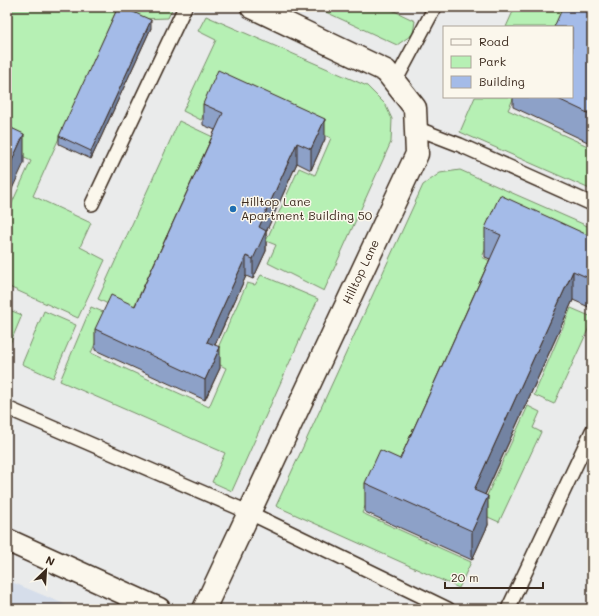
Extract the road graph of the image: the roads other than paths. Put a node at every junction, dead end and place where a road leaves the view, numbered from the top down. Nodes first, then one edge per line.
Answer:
1 (185, 7) edge
2 (252, 7) edge
3 (435, 7) edge
4 (395, 82) junction
5 (416, 128) junction
6 (92, 204) dead end
7 (592, 204) edge
8 (7, 408) edge
9 (592, 431) edge
10 (248, 512) junction
11 (7, 540) edge
12 (159, 609) edge
13 (204, 609) edge
14 (448, 609) edge
15 (508, 609) edge

1 - 6 lane
2 - 4 street, Hilltop Lane
3 - 4 lane
4 - 5 street, Hilltop Lane
5 - 7 lane
5 - 10 street, Hilltop Lane
8 - 10 lane
9 - 15 lane
10 - 13 street, Hilltop Lane
10 - 14 lane
11 - 12 street

